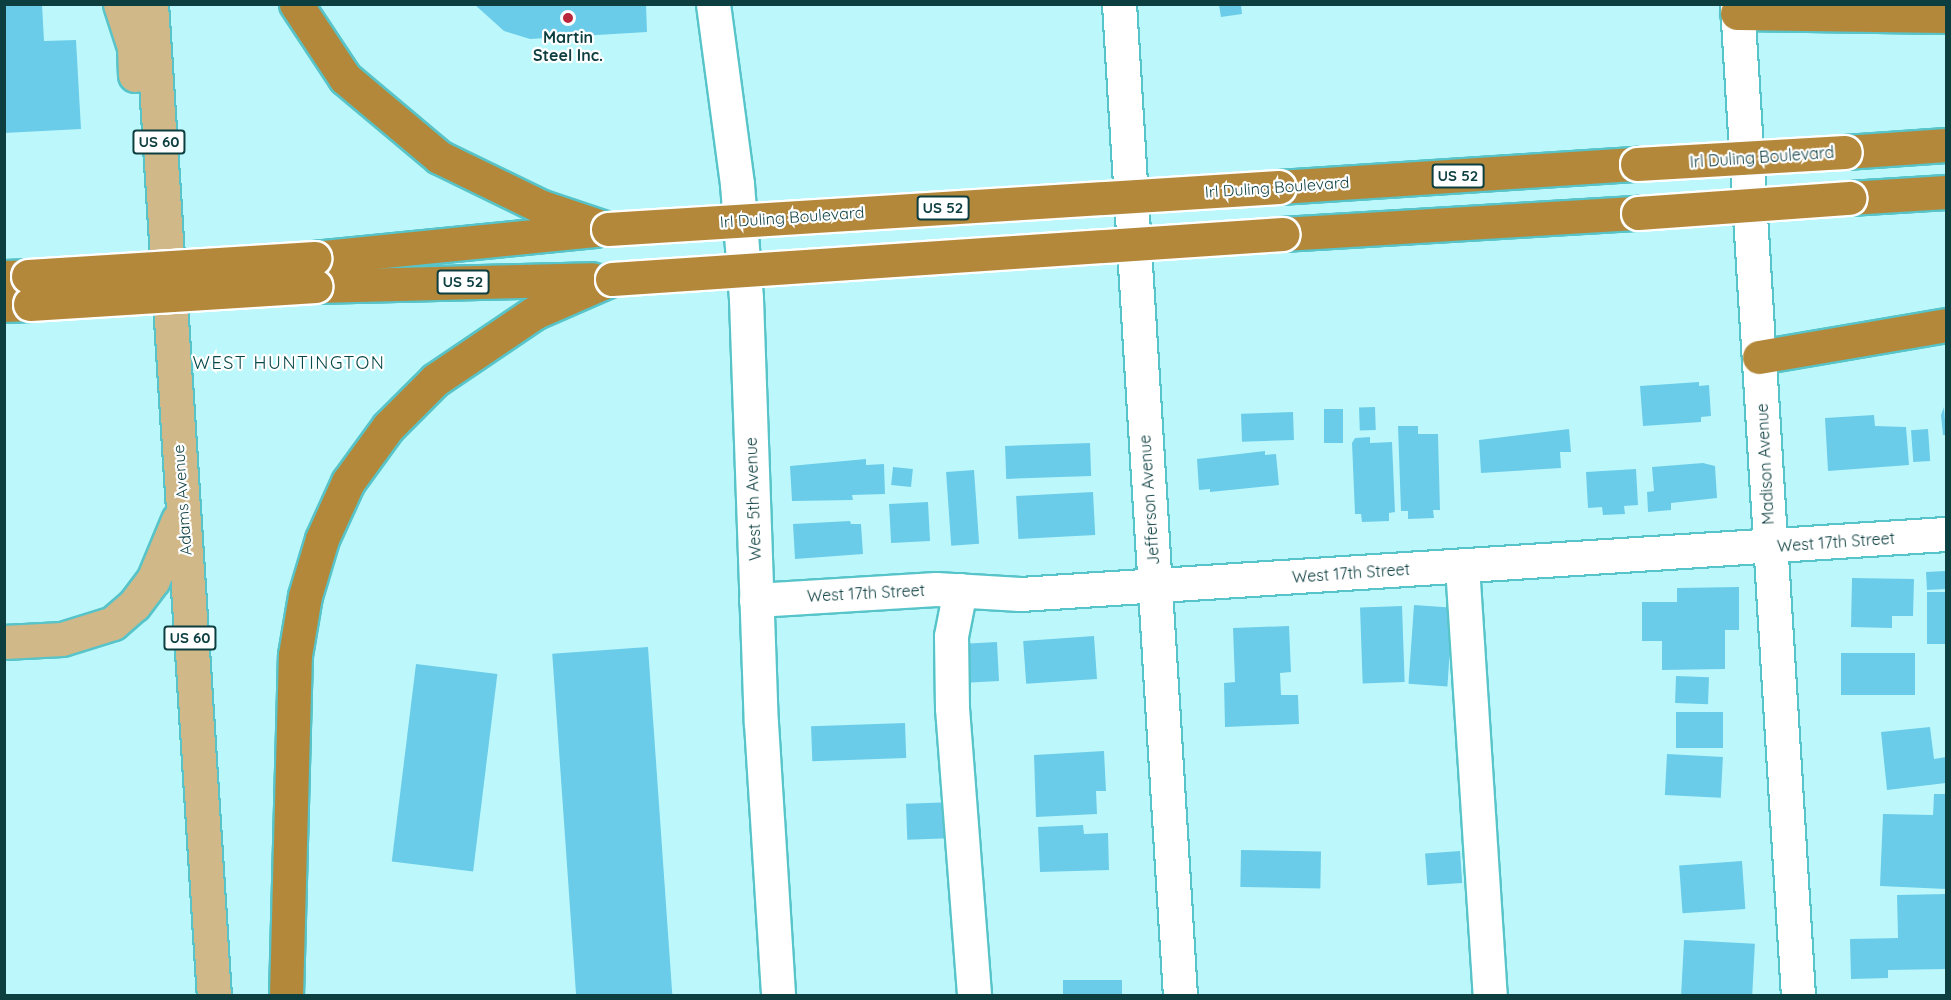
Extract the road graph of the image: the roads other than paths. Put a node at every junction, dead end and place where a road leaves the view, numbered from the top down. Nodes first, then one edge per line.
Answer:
1 (120, 4) edge
2 (151, 4) edge
3 (296, 4) edge
4 (713, 4) edge
5 (1119, 4) edge
6 (1737, 9) edge
7 (1947, 16) edge
8 (1947, 145) edge
9 (1947, 192) edge
10 (608, 229) junction
11 (314, 272) junction
12 (612, 279) junction
13 (168, 280) junction
14 (17, 290) edge
15 (1947, 325) edge
16 (1759, 357) junction
17 (182, 508) junction
18 (1947, 534) edge
19 (1770, 546) junction
20 (1462, 566) junction
21 (1154, 586) junction
22 (960, 590) junction
23 (756, 600) junction
24 (4, 642) edge
25 (214, 996) edge
26 (286, 996) edge
27 (778, 996) edge
28 (974, 996) edge
29 (1180, 996) edge
30 (1490, 996) edge
31 (1798, 996) edge

1 - 13 main road
2 - 13 main road, Adams Avenue / US 60
3 - 10 highway
4 - 23 street, West 5th Avenue
5 - 21 street, Jefferson Avenue
6 - 7 highway
6 - 16 street, Madison Avenue
8 - 10 highway, Irl Duling Boulevard / US 52, bridge
9 - 12 highway, US 52, bridge
10 - 11 highway, US 52
11 - 12 highway, US 52
11 - 14 highway, US 52, bridge
12 - 26 highway
13 - 17 main road, Adams Avenue / US 60
15 - 16 highway
16 - 19 street, Madison Avenue
17 - 24 main road
17 - 25 main road, Adams Avenue / US 60
18 - 19 street, West 17th Street
19 - 20 street, West 17th Street
19 - 31 street, Madison Avenue
20 - 21 street, West 17th Street
20 - 30 street
21 - 22 street, West 17th Street
21 - 29 street, Jefferson Avenue
22 - 23 street, West 17th Street
22 - 28 street
23 - 27 street, West 5th Avenue

